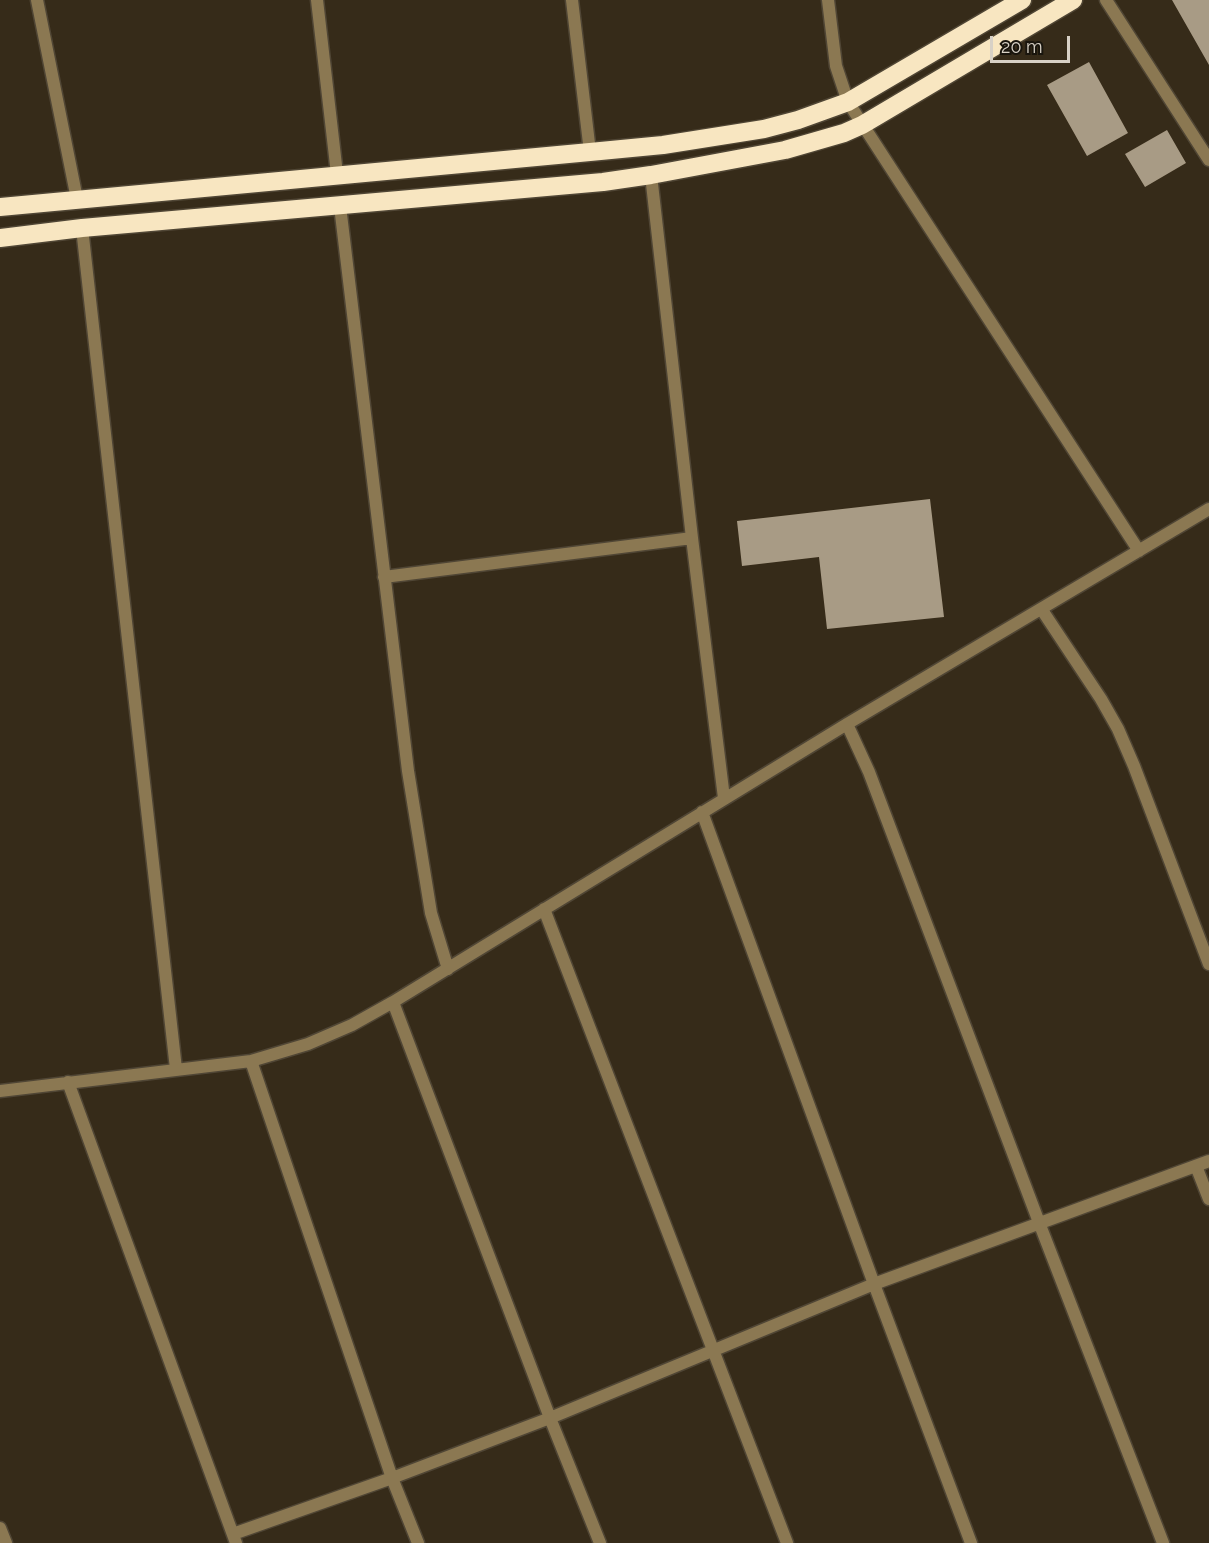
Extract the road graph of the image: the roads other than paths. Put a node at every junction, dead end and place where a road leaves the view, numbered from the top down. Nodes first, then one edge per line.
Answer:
1 (37, 0) edge
2 (317, 0) edge
3 (572, 0) edge
4 (828, 0) edge
5 (1022, 0) edge
6 (1073, 0) edge
7 (1106, 0) edge
8 (848, 102) junction
9 (862, 125) junction
10 (590, 152) junction
11 (1209, 159) edge
12 (337, 174) junction
13 (651, 175) junction
14 (76, 199) junction
15 (340, 206) junction
16 (0, 207) edge
17 (82, 228) junction
18 (0, 238) edge
19 (1209, 509) edge
20 (692, 538) junction
21 (1139, 551) junction
22 (384, 577) junction
23 (1042, 610) junction
24 (847, 724) junction
25 (724, 798) junction
26 (702, 812) junction
27 (543, 909) junction
28 (1209, 964) edge
29 (448, 969) junction
30 (393, 1002) junction
31 (251, 1061) junction
32 (176, 1069) junction
33 (68, 1082) junction
34 (0, 1091) edge
35 (1209, 1161) edge
36 (1196, 1166) junction
37 (1209, 1199) edge
38 (1040, 1225) junction
39 (874, 1284) junction
40 (714, 1351) junction
41 (550, 1418) junction
42 (392, 1478) junction
43 (0, 1528) edge
44 (235, 1538) edge
45 (6, 1543) edge
46 (418, 1543) edge
47 (600, 1543) edge
48 (787, 1543) edge
49 (971, 1543) edge
50 (1163, 1543) edge

1 - 14 street
2 - 12 street
3 - 10 street
4 - 8 street
5 - 8 highway
6 - 9 highway
7 - 11 street
8 - 9 street
8 - 10 highway
9 - 13 highway
9 - 21 street
10 - 12 highway
12 - 14 highway
13 - 15 highway
13 - 20 street
14 - 16 highway
15 - 17 highway
15 - 22 street
17 - 18 highway
17 - 32 street
19 - 21 street
20 - 22 street
20 - 25 street
21 - 23 street
22 - 29 street
23 - 24 street
23 - 28 street
24 - 25 street
24 - 38 street
25 - 26 street
26 - 27 street
26 - 39 street
27 - 29 street
27 - 40 street
29 - 30 street
30 - 31 street
30 - 41 street
31 - 32 street
31 - 42 street
32 - 33 street
33 - 34 street
33 - 44 street
35 - 36 street
36 - 37 street
36 - 38 street
38 - 39 street
38 - 50 street
39 - 40 street
39 - 49 street
40 - 41 street
40 - 48 street
41 - 42 street
41 - 47 street
42 - 44 street
42 - 46 street
43 - 45 street

